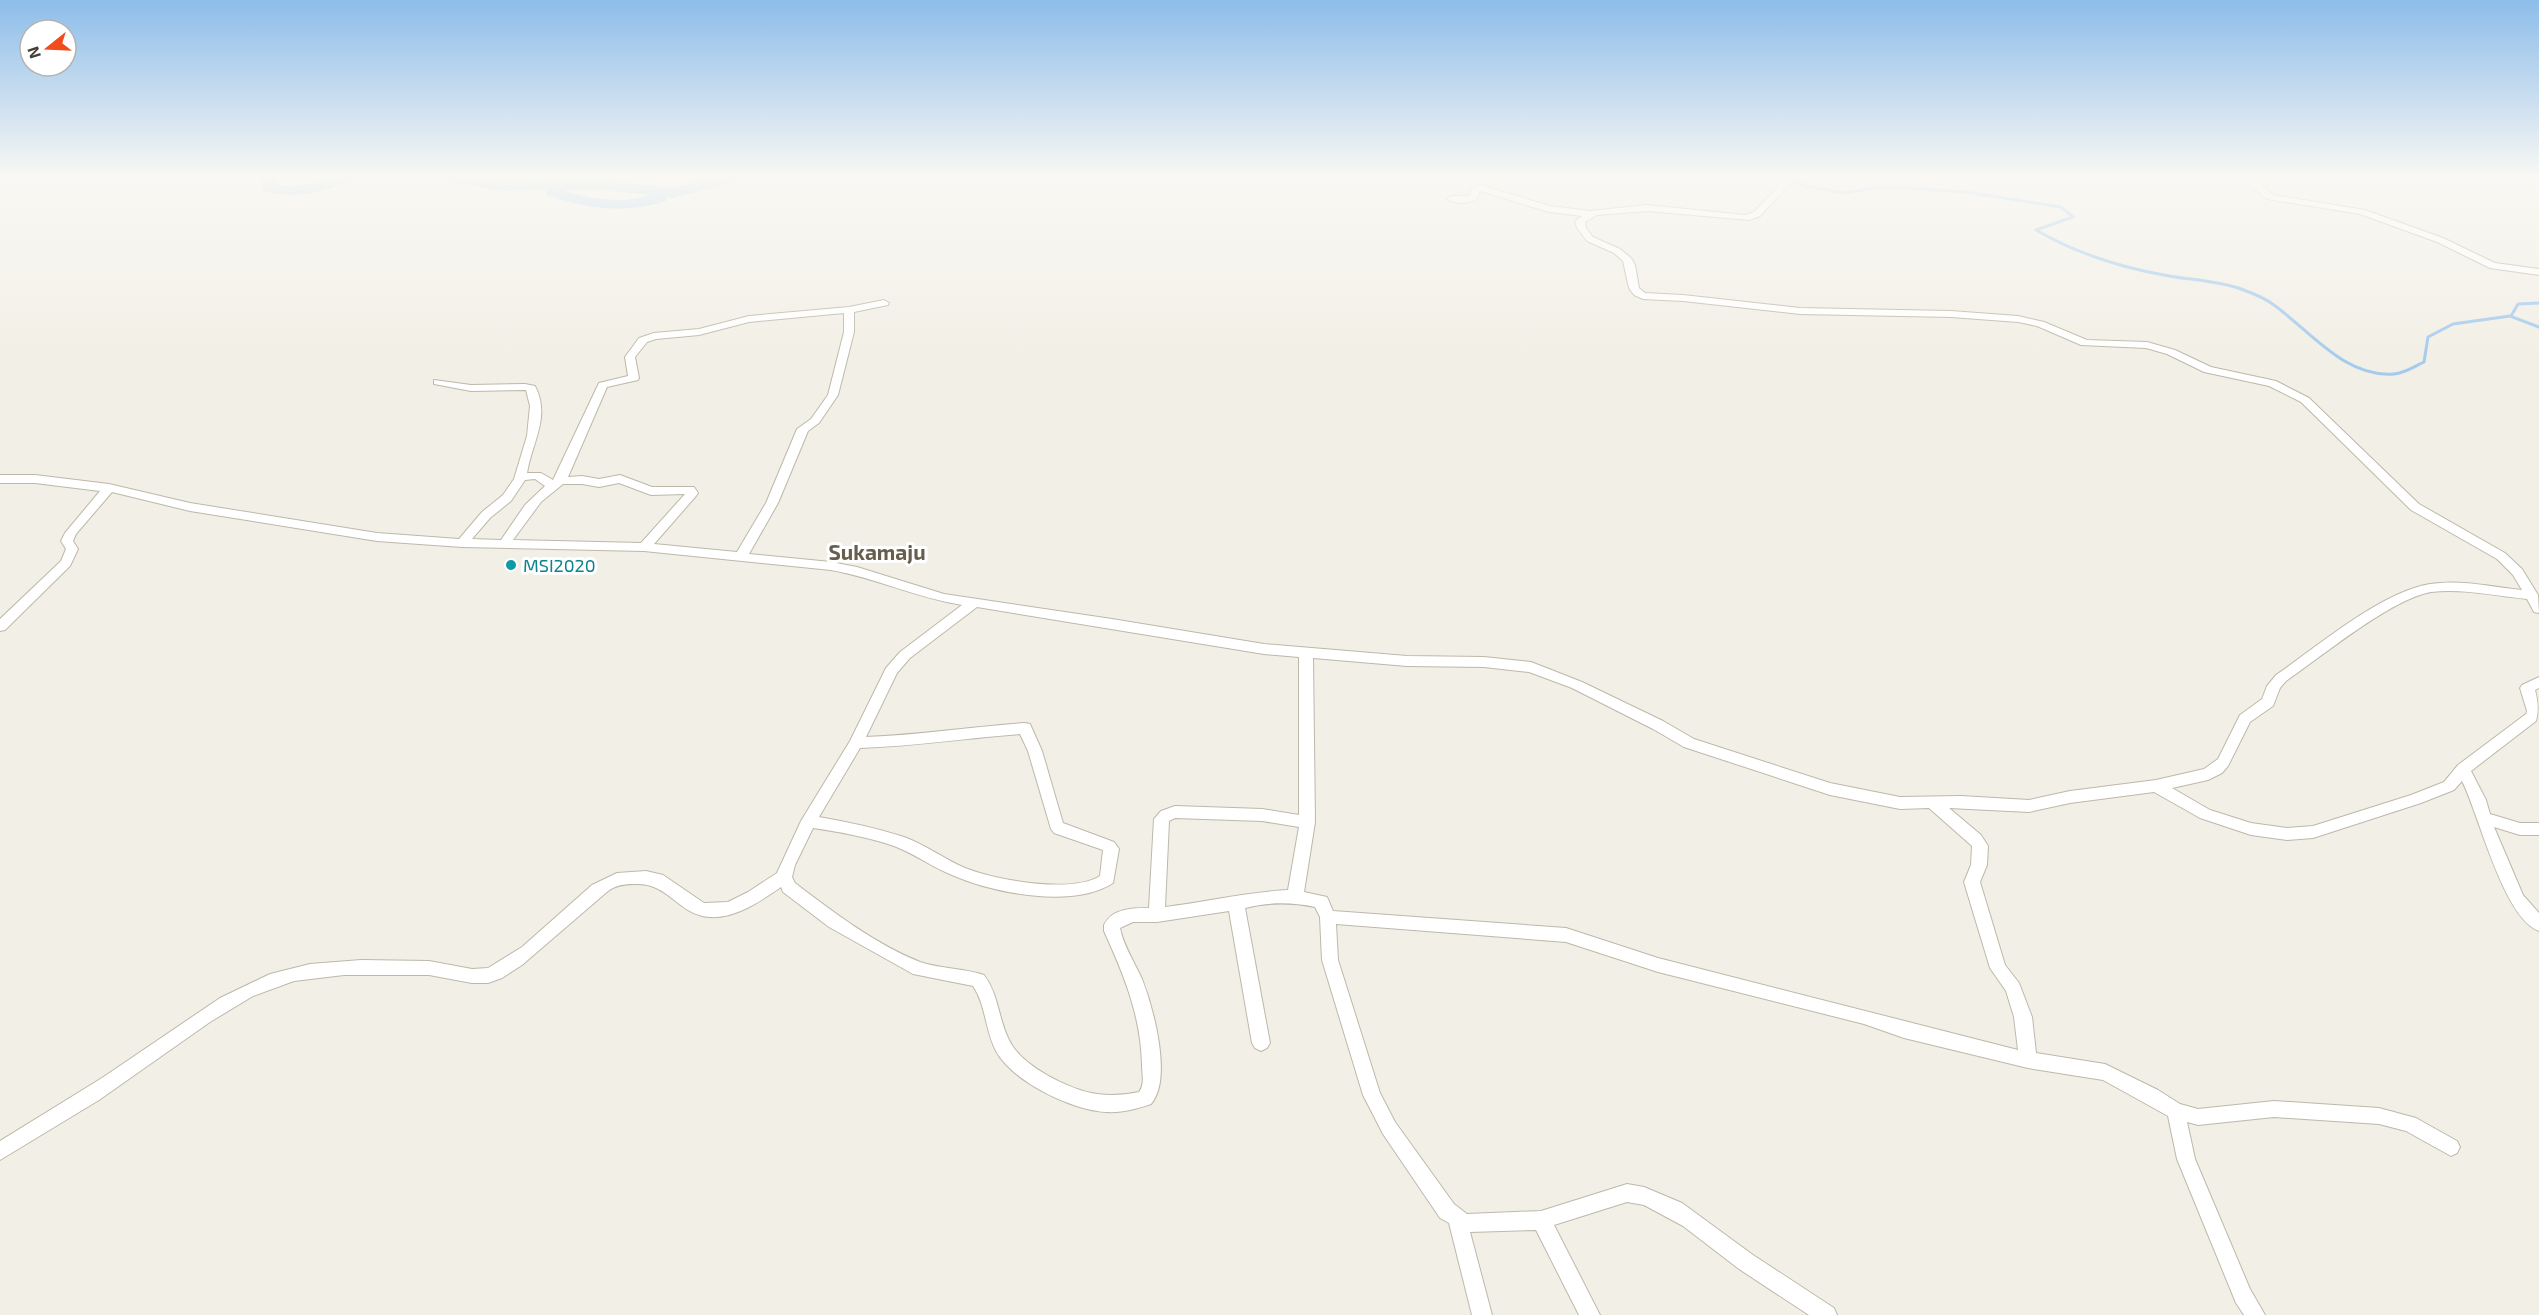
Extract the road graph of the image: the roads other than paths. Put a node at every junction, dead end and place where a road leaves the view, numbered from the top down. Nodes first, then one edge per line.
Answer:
1 (1588, 237) edge
2 (2433, 237) edge
3 (2539, 272) edge
4 (884, 303) dead end
5 (849, 310) junction
6 (438, 382) dead end
7 (521, 477) junction
8 (0, 479) edge
9 (556, 483) junction
10 (109, 489) junction
11 (462, 543) junction
12 (505, 543) junction
13 (644, 547) junction
14 (740, 558) junction
15 (2532, 595) junction
16 (975, 602) junction
17 (2539, 609) edge
18 (0, 627) edge
19 (1306, 654) junction
20 (2539, 682) edge
21 (856, 743) junction
22 (2463, 769) junction
23 (2156, 786) junction
24 (1932, 802) junction
25 (2483, 818) junction
26 (809, 821) junction
27 (1307, 822) junction
28 (2539, 829) edge
29 (784, 877) junction
30 (1295, 896) junction
31 (1236, 904) junction
32 (1157, 915) junction
33 (1328, 917) junction
34 (2539, 924) edge
35 (1260, 1043) dead end
36 (2028, 1060) junction
37 (2176, 1111) junction
38 (2451, 1147) dead end
39 (0, 1151) edge
40 (1457, 1219) junction
41 (1541, 1220) junction
42 (1482, 1315) edge
43 (1590, 1315) edge
44 (1827, 1315) edge
45 (2255, 1315) edge

1 - 15 street
2 - 3 street
4 - 5 street
5 - 9 street
5 - 14 street
6 - 7 street
7 - 9 street
7 - 11 street
8 - 10 street
9 - 12 street
9 - 13 street
10 - 11 street
10 - 18 street
11 - 12 street
12 - 13 street
13 - 14 street
14 - 16 street
15 - 17 street
15 - 23 street
16 - 19 street
16 - 21 street
19 - 24 street
19 - 27 street
20 - 22 street
21 - 26 street
21 - 26 street
22 - 23 street
22 - 25 street
23 - 24 street
24 - 36 street
25 - 28 street
25 - 34 street
26 - 29 street
27 - 30 street
27 - 32 street
29 - 32 street
29 - 39 street
30 - 31 street
30 - 33 street
31 - 32 street
31 - 35 street
33 - 36 street
33 - 40 street
36 - 37 street
37 - 38 street
37 - 45 street
40 - 41 street
40 - 42 street
41 - 43 street
41 - 44 street

